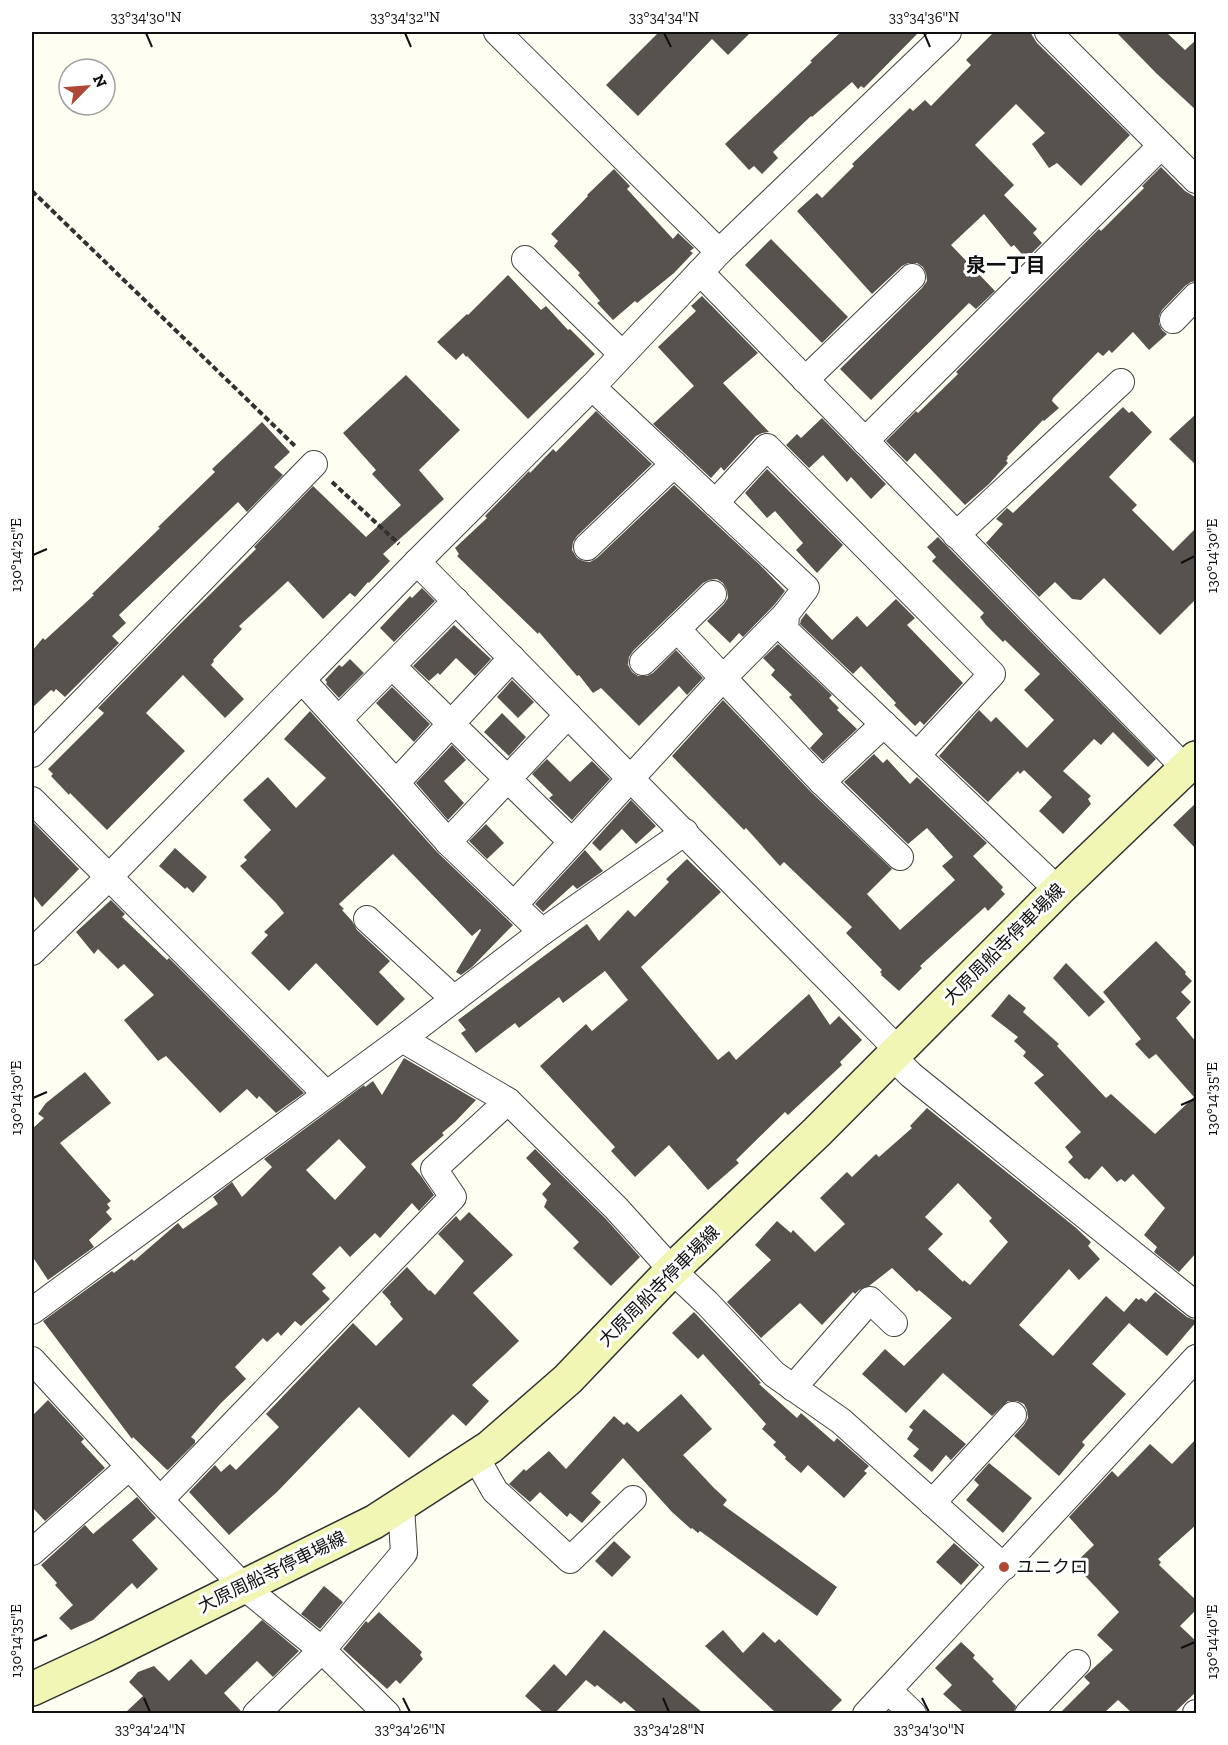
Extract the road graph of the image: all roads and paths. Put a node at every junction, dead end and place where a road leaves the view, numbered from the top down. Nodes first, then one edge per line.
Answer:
1 (497, 32) edge
2 (948, 32) edge
3 (1048, 32) edge
4 (1161, 146) junction
5 (1197, 180) edge
6 (32, 191) edge
7 (719, 252) junction
8 (525, 259) dead end
9 (700, 272) junction
10 (912, 277) dead end
11 (1197, 296) edge
12 (1173, 320) dead end
13 (622, 354) junction
14 (805, 380) junction
15 (1121, 382) dead end
16 (592, 387) junction
17 (864, 441) junction
18 (314, 464) junction
19 (674, 464) junction
20 (715, 503) junction
21 (956, 535) junction
22 (587, 547) dead end
23 (417, 561) junction
24 (713, 594) dead end
25 (456, 600) junction
26 (786, 614) junction
27 (677, 629) junction
28 (512, 658) junction
29 (643, 662) dead end
30 (392, 666) junction
31 (723, 678) junction
32 (302, 680) junction
33 (568, 715) junction
34 (339, 720) junction
35 (452, 723) junction
36 (884, 724) junction
37 (32, 754) edge
38 (917, 755) junction
39 (1191, 763) edge
40 (508, 778) junction
41 (631, 778) junction
42 (822, 782) junction
43 (396, 783) junction
44 (32, 800) edge
45 (685, 832) junction
46 (448, 842) junction
47 (572, 842) junction
48 (900, 857) dead end
49 (109, 878) junction
50 (1058, 890) junction
51 (514, 905) junction
52 (367, 919) dead end
53 (542, 932) junction
54 (32, 952) edge
55 (454, 999) junction
56 (402, 1039) junction
57 (895, 1053) junction
58 (326, 1095) junction
59 (508, 1101) junction
60 (672, 1270) junction
61 (1197, 1305) edge
62 (32, 1311) edge
63 (894, 1323) dead end
64 (1194, 1367) edge
65 (35, 1370) edge
66 (793, 1388) junction
67 (1013, 1415) dead end
68 (475, 1456) junction
69 (129, 1467) junction
70 (633, 1498) dead end
71 (160, 1500) junction
72 (932, 1503) junction
73 (401, 1506) junction
74 (32, 1552) edge
75 (1004, 1567) junction
76 (243, 1586) junction
77 (322, 1650) junction
78 (1077, 1663) dead end
79 (32, 1689) edge
80 (889, 1691) junction
81 (256, 1713) edge
82 (387, 1713) edge
83 (866, 1713) edge
84 (913, 1713) edge
85 (1028, 1713) edge

1 - 7 street
2 - 7 street
3 - 4 street
4 - 5 street
4 - 17 street
6 - 18 path
7 - 9 street
8 - 13 street
9 - 13 street
9 - 14 street
10 - 14 street
11 - 12 street
13 - 16 street
14 - 17 street
15 - 21 street
16 - 19 street
16 - 23 street
17 - 21 street
18 - 23 path
18 - 37 street
19 - 20 street
19 - 22 street
20 - 26 street
20 - 38 street
21 - 39 street
23 - 25 street
23 - 32 street
24 - 27 street
25 - 28 street
25 - 30 street
26 - 31 street
26 - 36 street
27 - 29 street
27 - 31 street
28 - 33 street
28 - 35 street
30 - 34 street
30 - 35 street
31 - 41 street
31 - 42 street
32 - 34 street
32 - 49 street
33 - 40 street
33 - 41 street
34 - 43 street
35 - 40 street
35 - 43 street
36 - 38 street
36 - 42 street
38 - 50 street
39 - 50 main road, 大原周船寺停車場線
40 - 46 street
40 - 47 street
41 - 45 street
41 - 47 street
42 - 48 street
43 - 46 street
44 - 49 street
45 - 53 street
45 - 57 street
46 - 51 street
47 - 51 street
49 - 54 street
49 - 58 street
50 - 57 main road, 大原周船寺停車場線
51 - 53 street
52 - 55 street
53 - 55 street
55 - 56 street
56 - 58 street
56 - 59 street
57 - 60 main road, 大原周船寺停車場線
57 - 61 street
58 - 62 street
59 - 60 street
59 - 71 street
60 - 66 street
60 - 68 main road, 大原周船寺停車場線
63 - 66 street
64 - 75 street
65 - 69 street
66 - 72 street
67 - 72 street
68 - 70 street
68 - 73 main road, 大原周船寺停車場線
69 - 71 street
69 - 74 street
71 - 76 street
72 - 75 street
73 - 76 main road, 大原周船寺停車場線
73 - 77 street
75 - 80 street
76 - 77 street
76 - 79 main road, 大原周船寺停車場線
77 - 81 street
77 - 82 street
78 - 85 street
80 - 83 street
80 - 84 street

